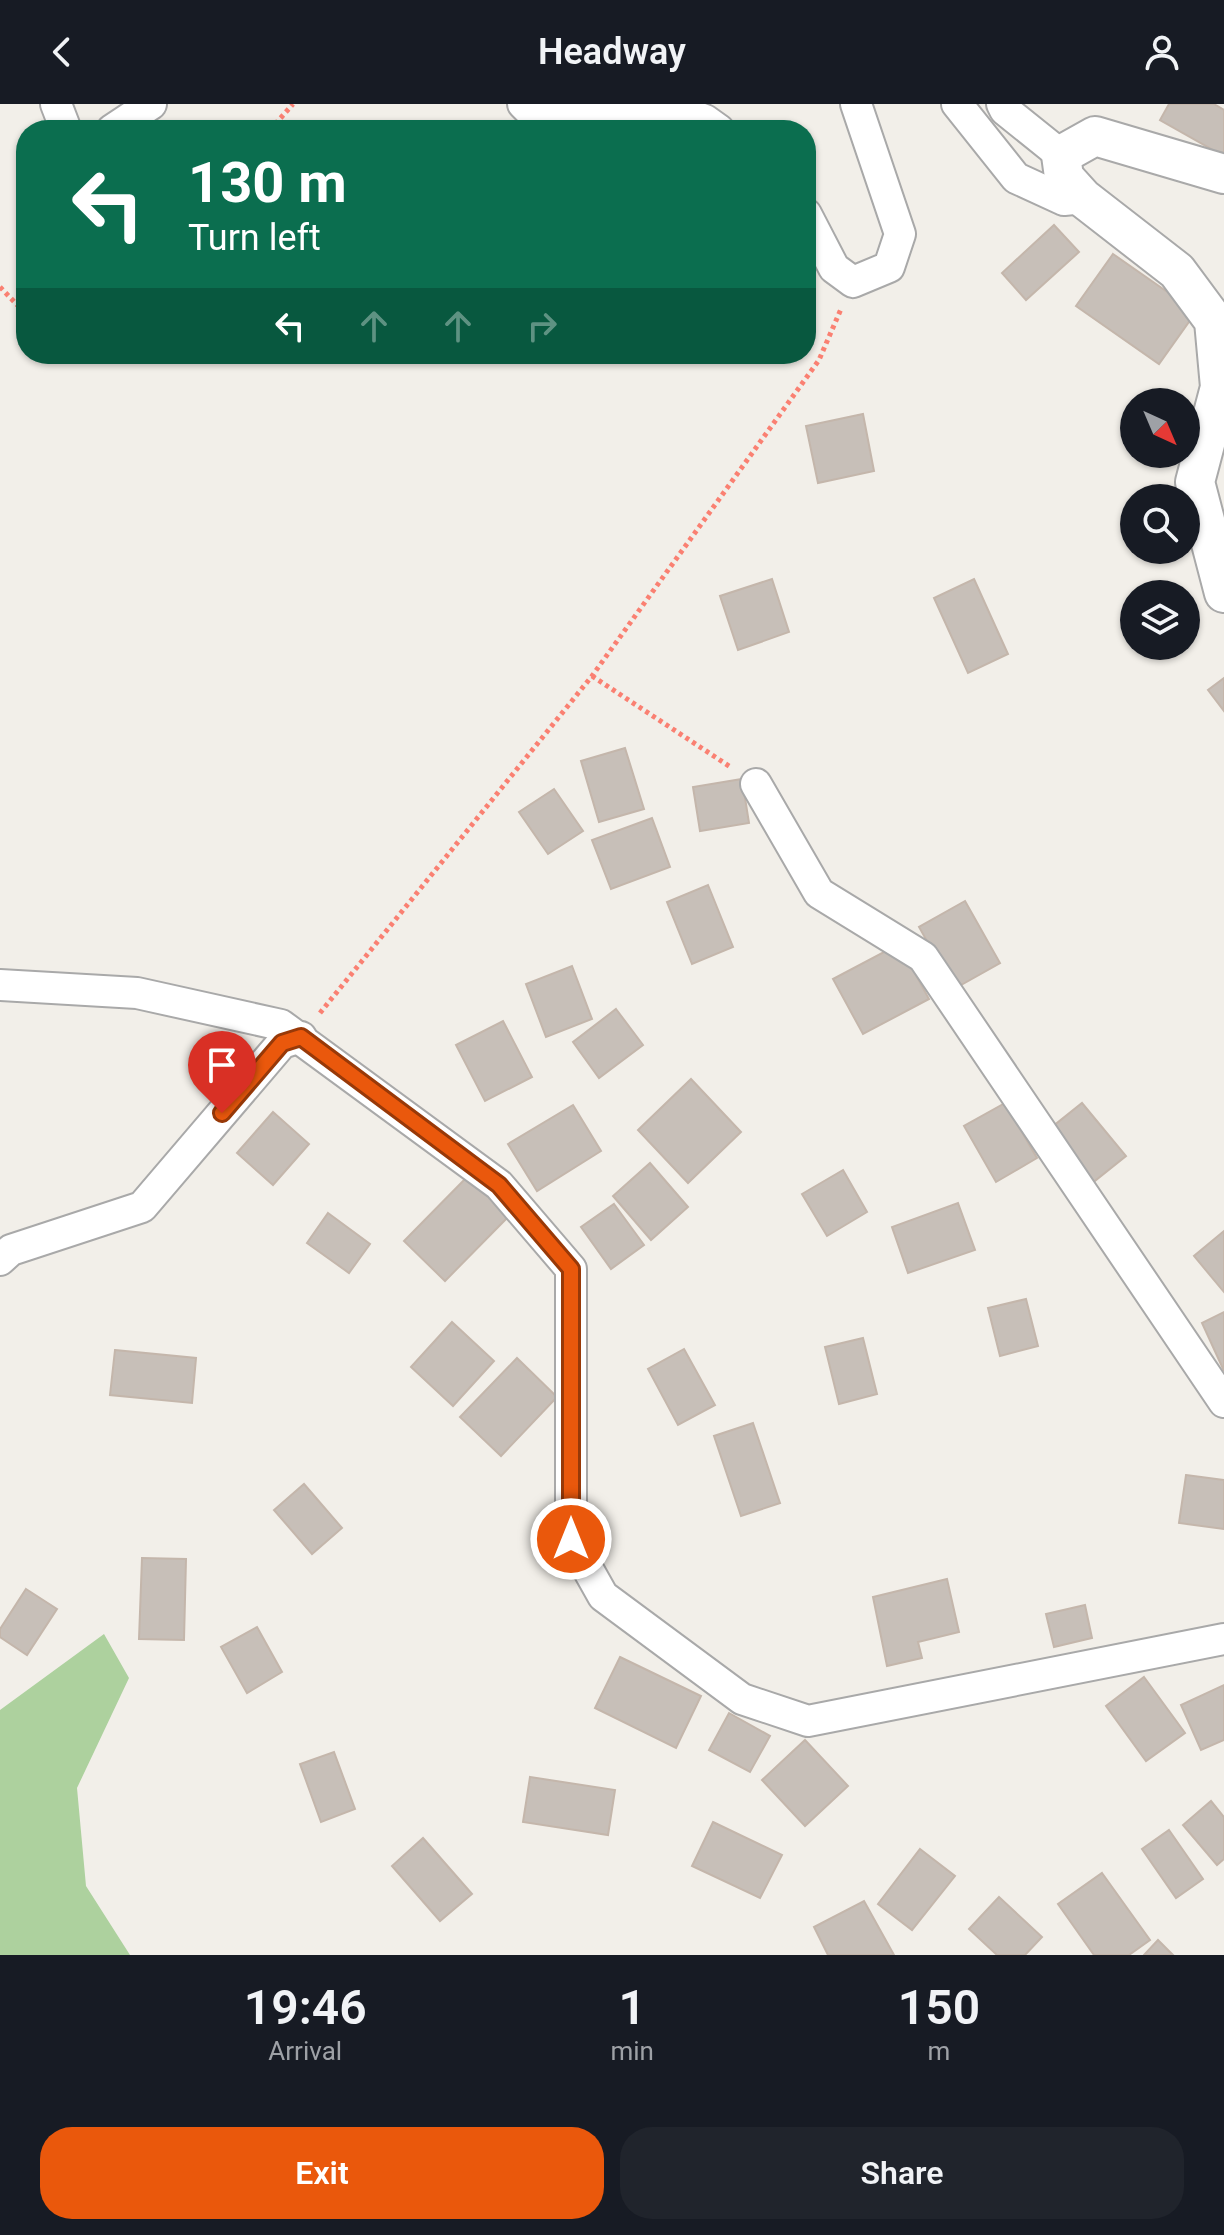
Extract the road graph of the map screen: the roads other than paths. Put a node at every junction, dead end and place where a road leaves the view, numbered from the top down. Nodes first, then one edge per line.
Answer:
1 (151, 104) edge
2 (523, 104) edge
3 (856, 104) edge
4 (957, 104) edge
5 (1002, 104) edge
6 (127, 120) edge
7 (705, 120) edge
8 (1061, 155) junction
9 (1224, 174) edge
10 (1083, 198) junction
11 (816, 233) edge
12 (1224, 593) edge
13 (756, 784) road end
14 (0, 985) edge
15 (301, 1037) junction
16 (0, 1260) edge
17 (1224, 1402) edge
18 (1224, 1639) edge

1 - 6 street
2 - 7 street
3 - 11 street
4 - 10 street
5 - 8 street
8 - 9 street
8 - 10 street
10 - 12 street
13 - 17 street
14 - 15 street
15 - 16 street
15 - 18 street

